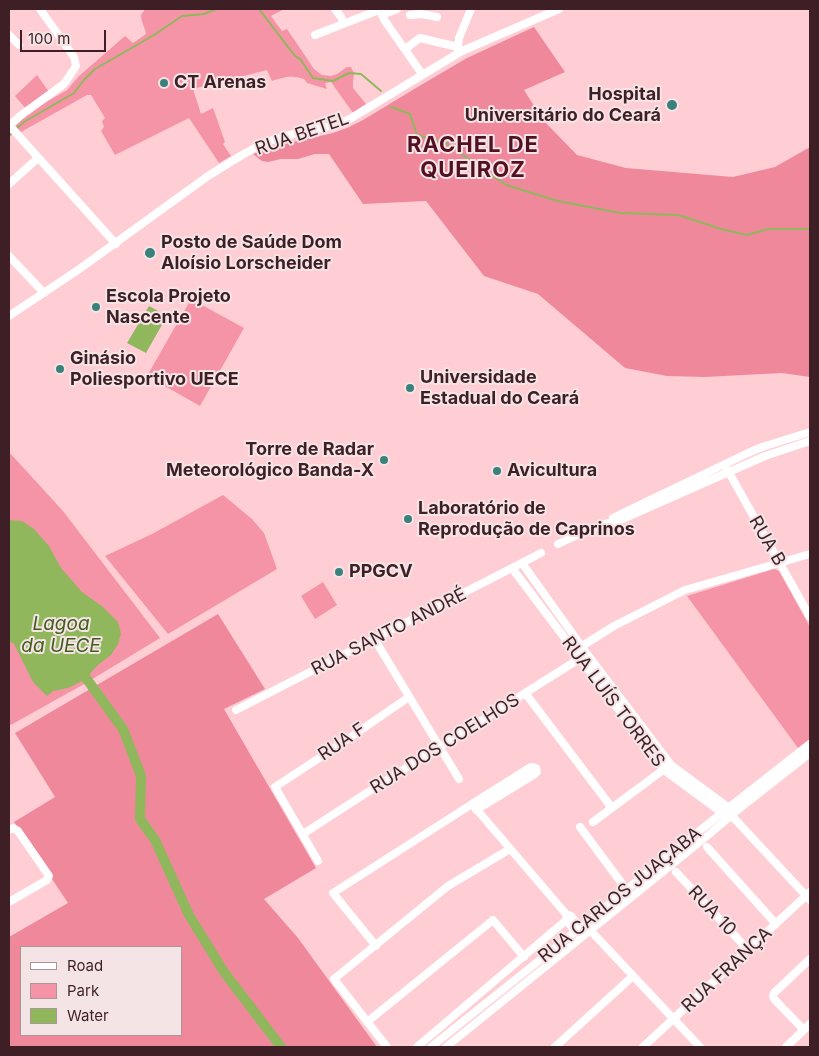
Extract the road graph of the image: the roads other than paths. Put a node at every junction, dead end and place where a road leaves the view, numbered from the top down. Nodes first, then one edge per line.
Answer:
1 (335, 9) edge
2 (397, 9) edge
3 (471, 9) edge
4 (560, 9) edge
5 (43, 10) edge
6 (380, 11) edge
7 (422, 11) edge
8 (410, 15) dead end
9 (437, 17) dead end
10 (344, 23) junction
11 (9, 35) edge
12 (315, 35) dead end
13 (19, 45) dead end
14 (405, 49) junction
15 (460, 49) junction
16 (422, 74) junction
17 (9, 126) edge
18 (38, 158) junction
19 (9, 184) edge
20 (116, 244) junction
21 (9, 256) edge
22 (44, 293) junction
23 (9, 316) edge
24 (810, 432) edge
25 (810, 441) edge
26 (724, 464) junction
27 (728, 472) junction
28 (605, 524) junction
29 (558, 544) dead end
30 (542, 553) dead end
31 (810, 554) edge
32 (522, 563) junction
33 (780, 563) junction
34 (512, 568) junction
35 (810, 617) edge
36 (375, 640) junction
37 (582, 646) junction
38 (584, 657) junction
39 (526, 694) junction
40 (410, 697) junction
41 (236, 710) dead end
42 (810, 744) edge
43 (440, 747) junction
44 (810, 752) edge
45 (667, 767) junction
46 (459, 779) dead end
47 (474, 807) junction
48 (612, 808) junction
49 (725, 810) junction
50 (732, 816) junction
51 (592, 822) dead end
52 (580, 827) dead end
53 (11, 829) edge
54 (303, 834) junction
55 (707, 847) dead end
56 (510, 849) junction
57 (318, 861) dead end
58 (676, 872) dead end
59 (626, 890) junction
60 (809, 896) edge
61 (632, 897) junction
62 (9, 902) edge
63 (604, 914) junction
64 (568, 917) junction
65 (776, 924) junction
66 (578, 930) junction
67 (590, 930) junction
68 (376, 946) junction
69 (748, 950) junction
70 (524, 957) junction
71 (810, 959) edge
72 (533, 971) junction
73 (632, 976) junction
74 (674, 1020) junction
75 (367, 1022) junction
76 (807, 1027) edge
77 (387, 1047) edge
78 (417, 1047) edge
79 (431, 1047) edge
80 (446, 1047) edge
81 (555, 1047) edge
82 (643, 1047) edge
83 (700, 1047) edge
84 (786, 1047) edge

1 - 10 street
2 - 6 street
3 - 15 street
4 - 15 street, RUA BETEL
5 - 17 street
6 - 10 street
6 - 14 street
7 - 8 street
7 - 9 street
10 - 12 street
11 - 13 street
14 - 15 street
14 - 16 street
15 - 16 street, RUA BETEL
16 - 20 street, RUA BETEL
17 - 18 street
18 - 19 street
18 - 20 street
20 - 22 street, RUA BETEL
21 - 22 street
22 - 23 street, RUA BETEL
24 - 26 street
25 - 27 street
26 - 27 street, RUA B
26 - 28 street
27 - 28 street
27 - 33 street, RUA B
28 - 29 street
30 - 32 street, RUA SANTO ANDRÉ
31 - 33 street
32 - 34 street, RUA SANTO ANDRÉ
32 - 37 street, RUA LUÍS TORRES
33 - 35 street, RUA B
33 - 37 street
34 - 36 street, RUA SANTO ANDRÉ
34 - 38 street, RUA LUÍS TORRES
36 - 40 street
36 - 41 street, RUA SANTO ANDRÉ
37 - 38 street, RUA LUÍS TORRES
38 - 39 street, RUA DOS COELHOS
38 - 45 street, RUA LUÍS TORRES
39 - 43 street, RUA DOS COELHOS
39 - 48 street
40 - 43 street
40 - 54 street, RUA F
42 - 49 street, RUA CARLOS JUAÇABA
43 - 46 street
43 - 54 street, RUA DOS COELHOS
44 - 50 street, RUA CARLOS JUAÇABA
45 - 48 street
45 - 49 street, RUA LUÍS TORRES
47 - 47 street
47 - 56 street
47 - 68 street
48 - 51 street
49 - 50 street, RUA LUÍS TORRES
49 - 59 street, RUA CARLOS JUAÇABA
50 - 60 street, RUA LUÍS TORRES
50 - 61 street, RUA CARLOS JUAÇABA
52 - 59 street
53 - 62 street
54 - 57 street
55 - 65 street
56 - 64 street
56 - 68 street
58 - 69 street, RUA 10
59 - 61 street
59 - 63 street, RUA CARLOS JUAÇABA
60 - 65 street, RUA FRANÇA
61 - 63 street, RUA CARLOS JUAÇABA
63 - 66 street, RUA CARLOS JUAÇABA
63 - 67 street, RUA CARLOS JUAÇABA
64 - 66 street
64 - 70 street
65 - 69 street, RUA FRANÇA
66 - 72 street, RUA CARLOS JUAÇABA
67 - 72 street, RUA CARLOS JUAÇABA
67 - 73 street
68 - 75 street
69 - 74 street, RUA FRANÇA
70 - 75 street
70 - 78 street
71 - 76 street
72 - 79 street, RUA CARLOS JUAÇABA
72 - 80 street, RUA CARLOS JUAÇABA
73 - 74 street
73 - 81 street
74 - 82 street, RUA FRANÇA
74 - 83 street
75 - 77 street
76 - 84 street

